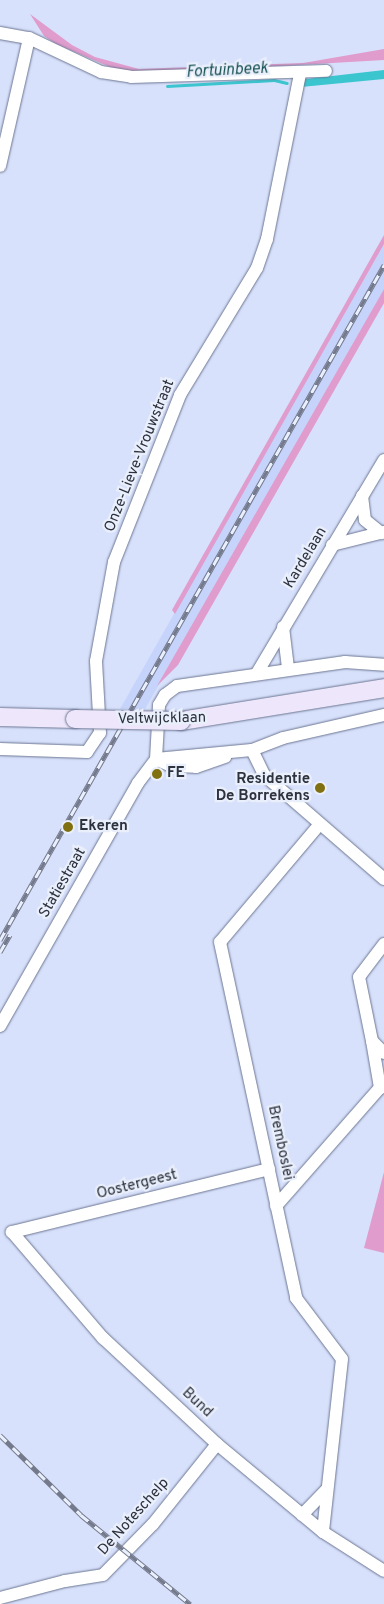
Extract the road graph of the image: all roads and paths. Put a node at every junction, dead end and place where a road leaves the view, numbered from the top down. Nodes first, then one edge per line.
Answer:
1 (0, 33) edge
2 (29, 38) junction
3 (326, 71) dead end
4 (300, 74) junction
5 (0, 166) edge
6 (384, 460) edge
7 (362, 496) junction
8 (382, 532) edge
9 (332, 545) junction
10 (283, 627) junction
11 (384, 665) edge
12 (288, 668) junction
13 (257, 673) junction
14 (383, 689) edge
15 (384, 715) edge
16 (0, 717) edge
17 (0, 749) edge
18 (252, 750) junction
19 (156, 759) junction
20 (319, 825) junction
21 (384, 879) edge
22 (384, 944) edge
23 (0, 1026) edge
24 (372, 1040) junction
25 (384, 1053) edge
26 (382, 1086) edge
27 (269, 1169) junction
28 (276, 1206) junction
29 (12, 1232) joint
30 (218, 1444) junction
31 (326, 1489) junction
32 (302, 1515) junction
33 (324, 1532) junction
34 (384, 1572) edge
35 (0, 1598) edge

1 - 2 street
2 - 4 street
2 - 5 street
3 - 4 street
4 - 17 street, Onze-Lieve-Vrouwstraat
6 - 7 street, Kardelaan
7 - 8 street
7 - 9 street, Kardelaan
8 - 9 street
9 - 10 street, Kardelaan
10 - 12 street
10 - 13 street, Kardelaan
11 - 12 street
12 - 13 street
13 - 19 street
14 - 16 street, Veltwijcklaan, bridge
15 - 18 street
18 - 19 street
18 - 20 street
19 - 23 street, Statiestraat
20 - 21 street
20 - 27 street, Bremboslei
22 - 24 street
24 - 25 street
24 - 26 street
26 - 28 street
27 - 28 street, Bremboslei
27 - 29 street, Oostergeest
28 - 31 street, Bremboslei
29 - 30 street, Bund
30 - 32 street, Bund
30 - 35 street, De Noteschelp
31 - 32 street
31 - 33 street, Bremboslei
32 - 33 street, Bund
33 - 34 street, Bund

